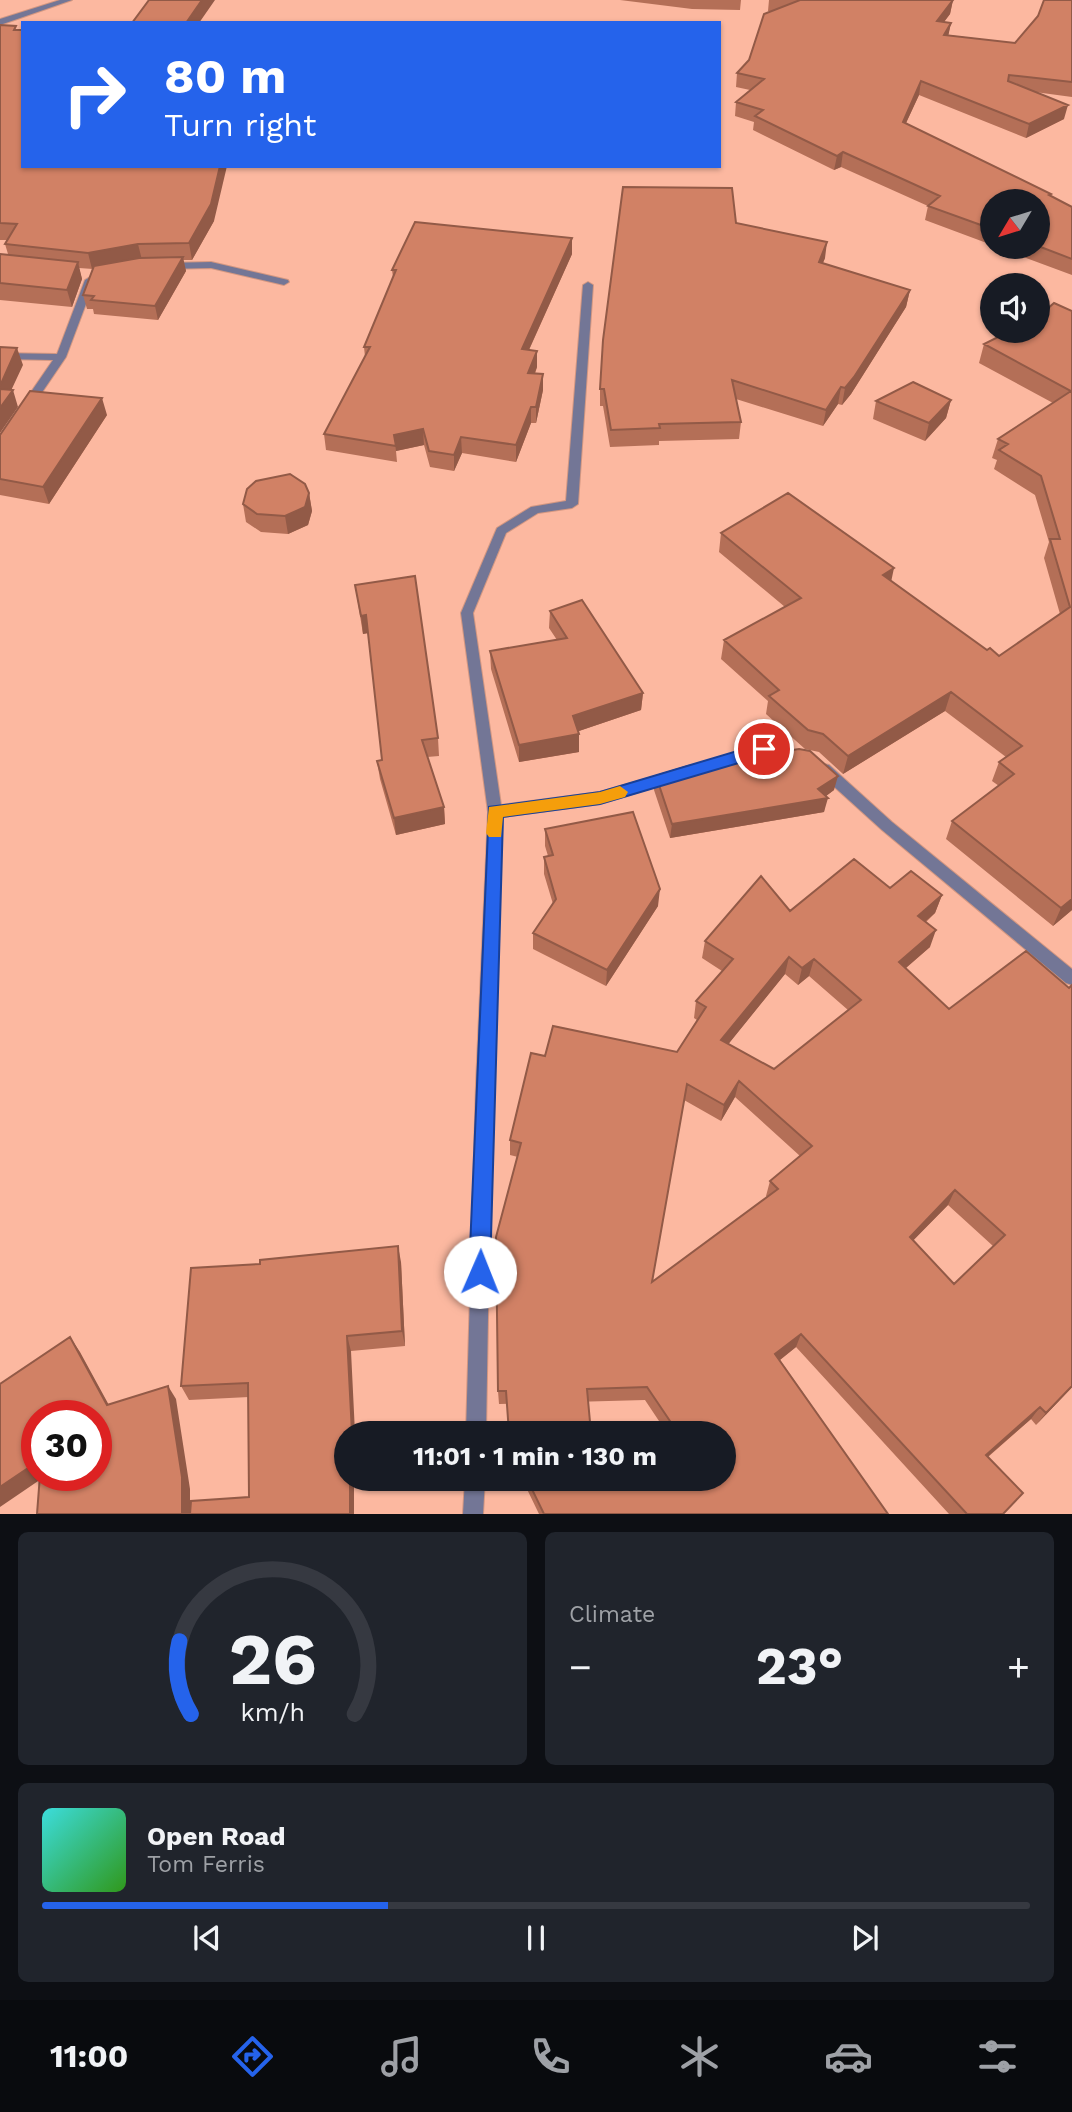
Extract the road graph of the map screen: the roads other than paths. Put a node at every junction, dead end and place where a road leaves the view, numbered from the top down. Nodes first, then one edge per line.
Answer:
1 (68, 0) edge
2 (0, 22) edge
3 (156, 266) edge
4 (104, 273) edge
5 (79, 274) edge
6 (92, 275) junction
7 (285, 282) dead end
8 (588, 285) dead end
9 (0, 356) edge
10 (61, 357) junction
11 (15, 424) edge
12 (495, 812) junction
13 (1072, 978) edge
14 (476, 1421) edge
15 (474, 1491) edge
16 (473, 1514) edge

1 - 2 street
3 - 7 street
4 - 6 street
5 - 6 street
6 - 10 street
8 - 12 street
9 - 10 street
10 - 11 street
12 - 13 street
12 - 14 street
15 - 16 street

